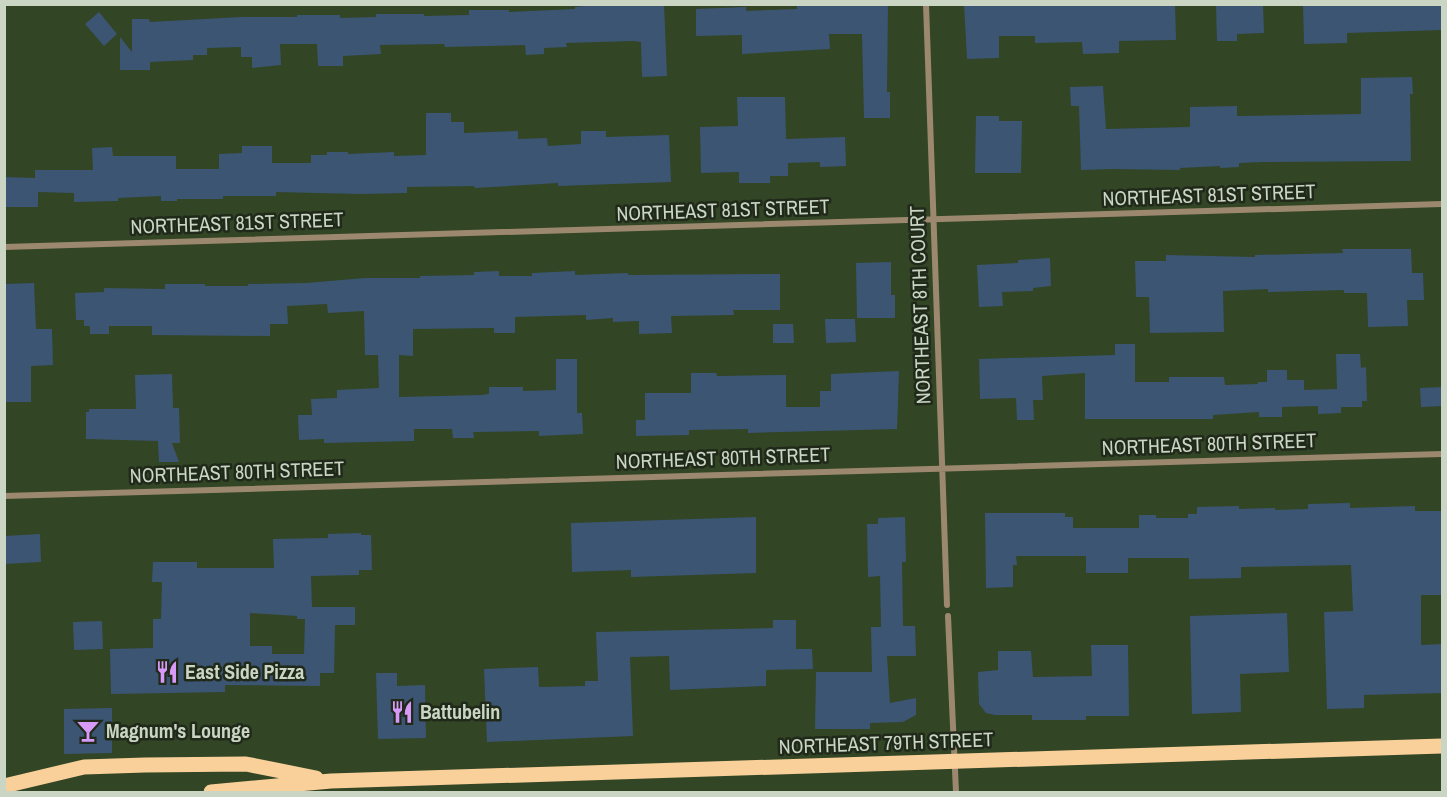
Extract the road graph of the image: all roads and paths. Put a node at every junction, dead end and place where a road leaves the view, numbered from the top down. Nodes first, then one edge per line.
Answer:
1 (926, 4) edge
2 (1443, 204) edge
3 (933, 220) junction
4 (4, 247) edge
5 (1443, 454) edge
6 (944, 468) junction
7 (4, 496) edge
8 (947, 605) dead end
9 (948, 616) dead end
10 (1443, 746) edge
11 (955, 762) junction
12 (331, 781) junction
13 (4, 786) edge
14 (211, 792) edge
15 (956, 792) edge

1 - 3 street, NORTHEAST 8TH COURT
2 - 3 street, NORTHEAST 81ST STREET
3 - 4 street, NORTHEAST 81ST STREET
3 - 6 street, NORTHEAST 8TH COURT
5 - 6 street, NORTHEAST 80TH STREET
6 - 7 street, NORTHEAST 80TH STREET
6 - 8 street, NORTHEAST 8TH COURT
9 - 11 street
10 - 11 main road, NORTHEAST 79TH STREET
11 - 12 main road, NORTHEAST 79TH STREET
11 - 15 street
12 - 13 main road, NORTHEAST 79TH STREET
12 - 14 main road, NORTHEAST 79TH STREET

